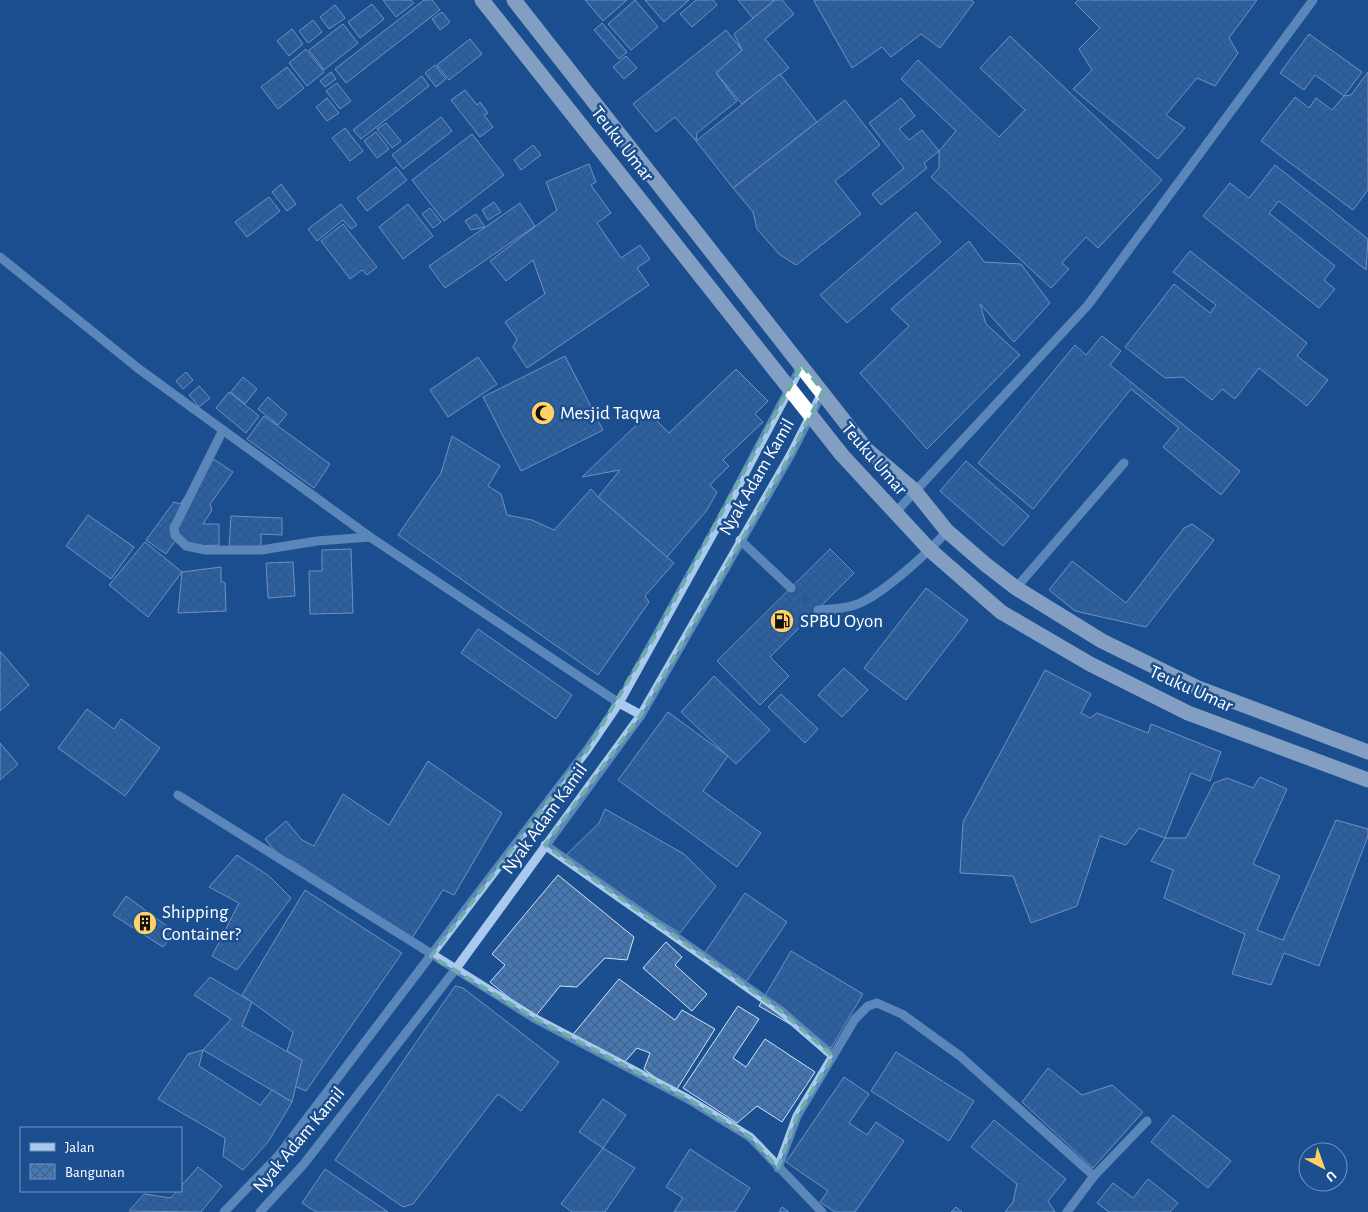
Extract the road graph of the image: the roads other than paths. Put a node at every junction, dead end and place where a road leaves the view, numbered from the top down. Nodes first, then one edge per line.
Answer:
1 (482, 0) edge
2 (514, 0) edge
3 (1313, 0) edge
4 (0, 257) edge
5 (802, 365) junction
6 (790, 389) junction
7 (823, 392) junction
8 (811, 416) junction
9 (223, 430) junction
10 (1124, 463) dead end
11 (914, 490) junction
12 (895, 513) junction
13 (947, 531) junction
14 (370, 537) junction
15 (740, 540) junction
16 (930, 550) junction
17 (791, 588) tunnel mouth
18 (1016, 588) junction
19 (818, 610) tunnel mouth
20 (618, 703) junction
21 (641, 715) junction
22 (1368, 752) edge
23 (1368, 780) edge
24 (178, 795) dead end
25 (545, 845) junction
26 (431, 956) junction
27 (455, 970) junction
28 (832, 1056) junction
29 (1147, 1121) dead end
30 (778, 1168) junction
31 (1094, 1176) junction
32 (224, 1212) edge
33 (260, 1212) edge
34 (822, 1212) edge
35 (1067, 1212) edge

1 - 6 highway, Teuku Umar
2 - 5 highway, Teuku Umar
3 - 11 street
4 - 9 street
5 - 6 street
5 - 7 highway, Teuku Umar
6 - 8 highway, Teuku Umar
6 - 20 street
7 - 8 street, Nyak Adam Kamil
7 - 11 highway, Teuku Umar
8 - 12 highway, Teuku Umar
8 - 15 street, Nyak Adam Kamil
9 - 14 street
9 - 14 street
10 - 18 street
11 - 12 street
11 - 13 highway, Teuku Umar
12 - 16 highway, Teuku Umar
13 - 16 street
13 - 18 highway, Teuku Umar
14 - 20 street
15 - 17 street
15 - 21 street, Nyak Adam Kamil
16 - 19 street
16 - 23 highway, Teuku Umar
18 - 22 highway, Teuku Umar
20 - 21 street
20 - 26 street
21 - 25 street, Nyak Adam Kamil
24 - 26 street
25 - 27 street, Nyak Adam Kamil
25 - 28 street
26 - 27 street
26 - 32 street
27 - 30 street
27 - 33 street, Nyak Adam Kamil
28 - 30 street
28 - 31 street
29 - 31 street
30 - 34 street
31 - 35 street

